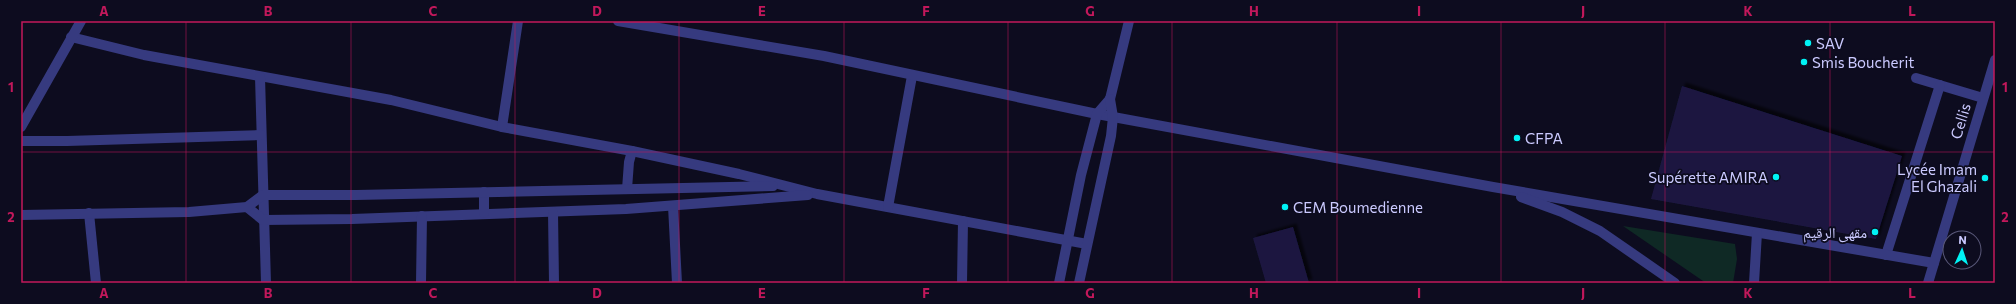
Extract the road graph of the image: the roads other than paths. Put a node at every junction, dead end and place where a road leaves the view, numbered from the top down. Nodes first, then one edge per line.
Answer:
1 (81, 21) edge
2 (518, 21) edge
3 (618, 21) edge
4 (1129, 21) edge
5 (71, 37) junction
6 (1995, 60) edge
7 (912, 76) junction
8 (260, 77) junction
9 (1916, 78) dead end
10 (1940, 85) junction
11 (1983, 98) junction
12 (1110, 99) junction
13 (1097, 114) junction
14 (1113, 117) junction
15 (21, 127) edge
16 (502, 127) junction
17 (261, 135) junction
18 (21, 141) edge
19 (632, 151) junction
20 (786, 186) junction
21 (1493, 187) junction
22 (627, 189) junction
23 (484, 192) junction
24 (817, 194) junction
25 (263, 196) junction
26 (673, 206) junction
27 (247, 207) junction
28 (888, 207) junction
29 (553, 212) junction
30 (89, 213) junction
31 (484, 213) junction
32 (21, 215) edge
33 (422, 216) junction
34 (263, 220) junction
35 (963, 221) junction
36 (1757, 233) junction
37 (1068, 240) junction
38 (1087, 244) junction
39 (1886, 255) junction
40 (1934, 263) junction
41 (96, 283) edge
42 (266, 283) edge
43 (421, 283) edge
44 (554, 283) edge
45 (677, 283) edge
46 (962, 283) edge
47 (1059, 283) edge
48 (1079, 283) edge
49 (1675, 283) edge
50 (1754, 283) edge
51 (1928, 283) edge

1 - 5 street
2 - 16 street
3 - 7 street
4 - 12 street
5 - 8 street
5 - 15 street
6 - 11 street, Cellis
7 - 13 street
7 - 28 street
8 - 16 street
8 - 17 street
9 - 10 street
10 - 11 street
10 - 39 street
11 - 40 street, Cellis
12 - 13 street
12 - 14 street
13 - 14 street
13 - 37 street
14 - 21 street
14 - 38 street
16 - 19 street
17 - 18 street
17 - 25 street
19 - 20 street
19 - 22 street
20 - 22 street
20 - 24 street
21 - 36 street
21 - 49 street
22 - 23 street
23 - 25 street
23 - 31 street
24 - 26 street
24 - 28 street
25 - 27 street
25 - 34 street
26 - 29 street
26 - 45 street
27 - 30 street
27 - 34 street
28 - 35 street
29 - 31 street
29 - 44 street
30 - 32 street
30 - 41 street
31 - 33 street
33 - 34 street
33 - 43 street
34 - 42 street
35 - 37 street
35 - 46 street
36 - 39 street
36 - 50 street
37 - 38 street
37 - 47 street
38 - 48 street
39 - 40 street
40 - 51 street, Cellis

